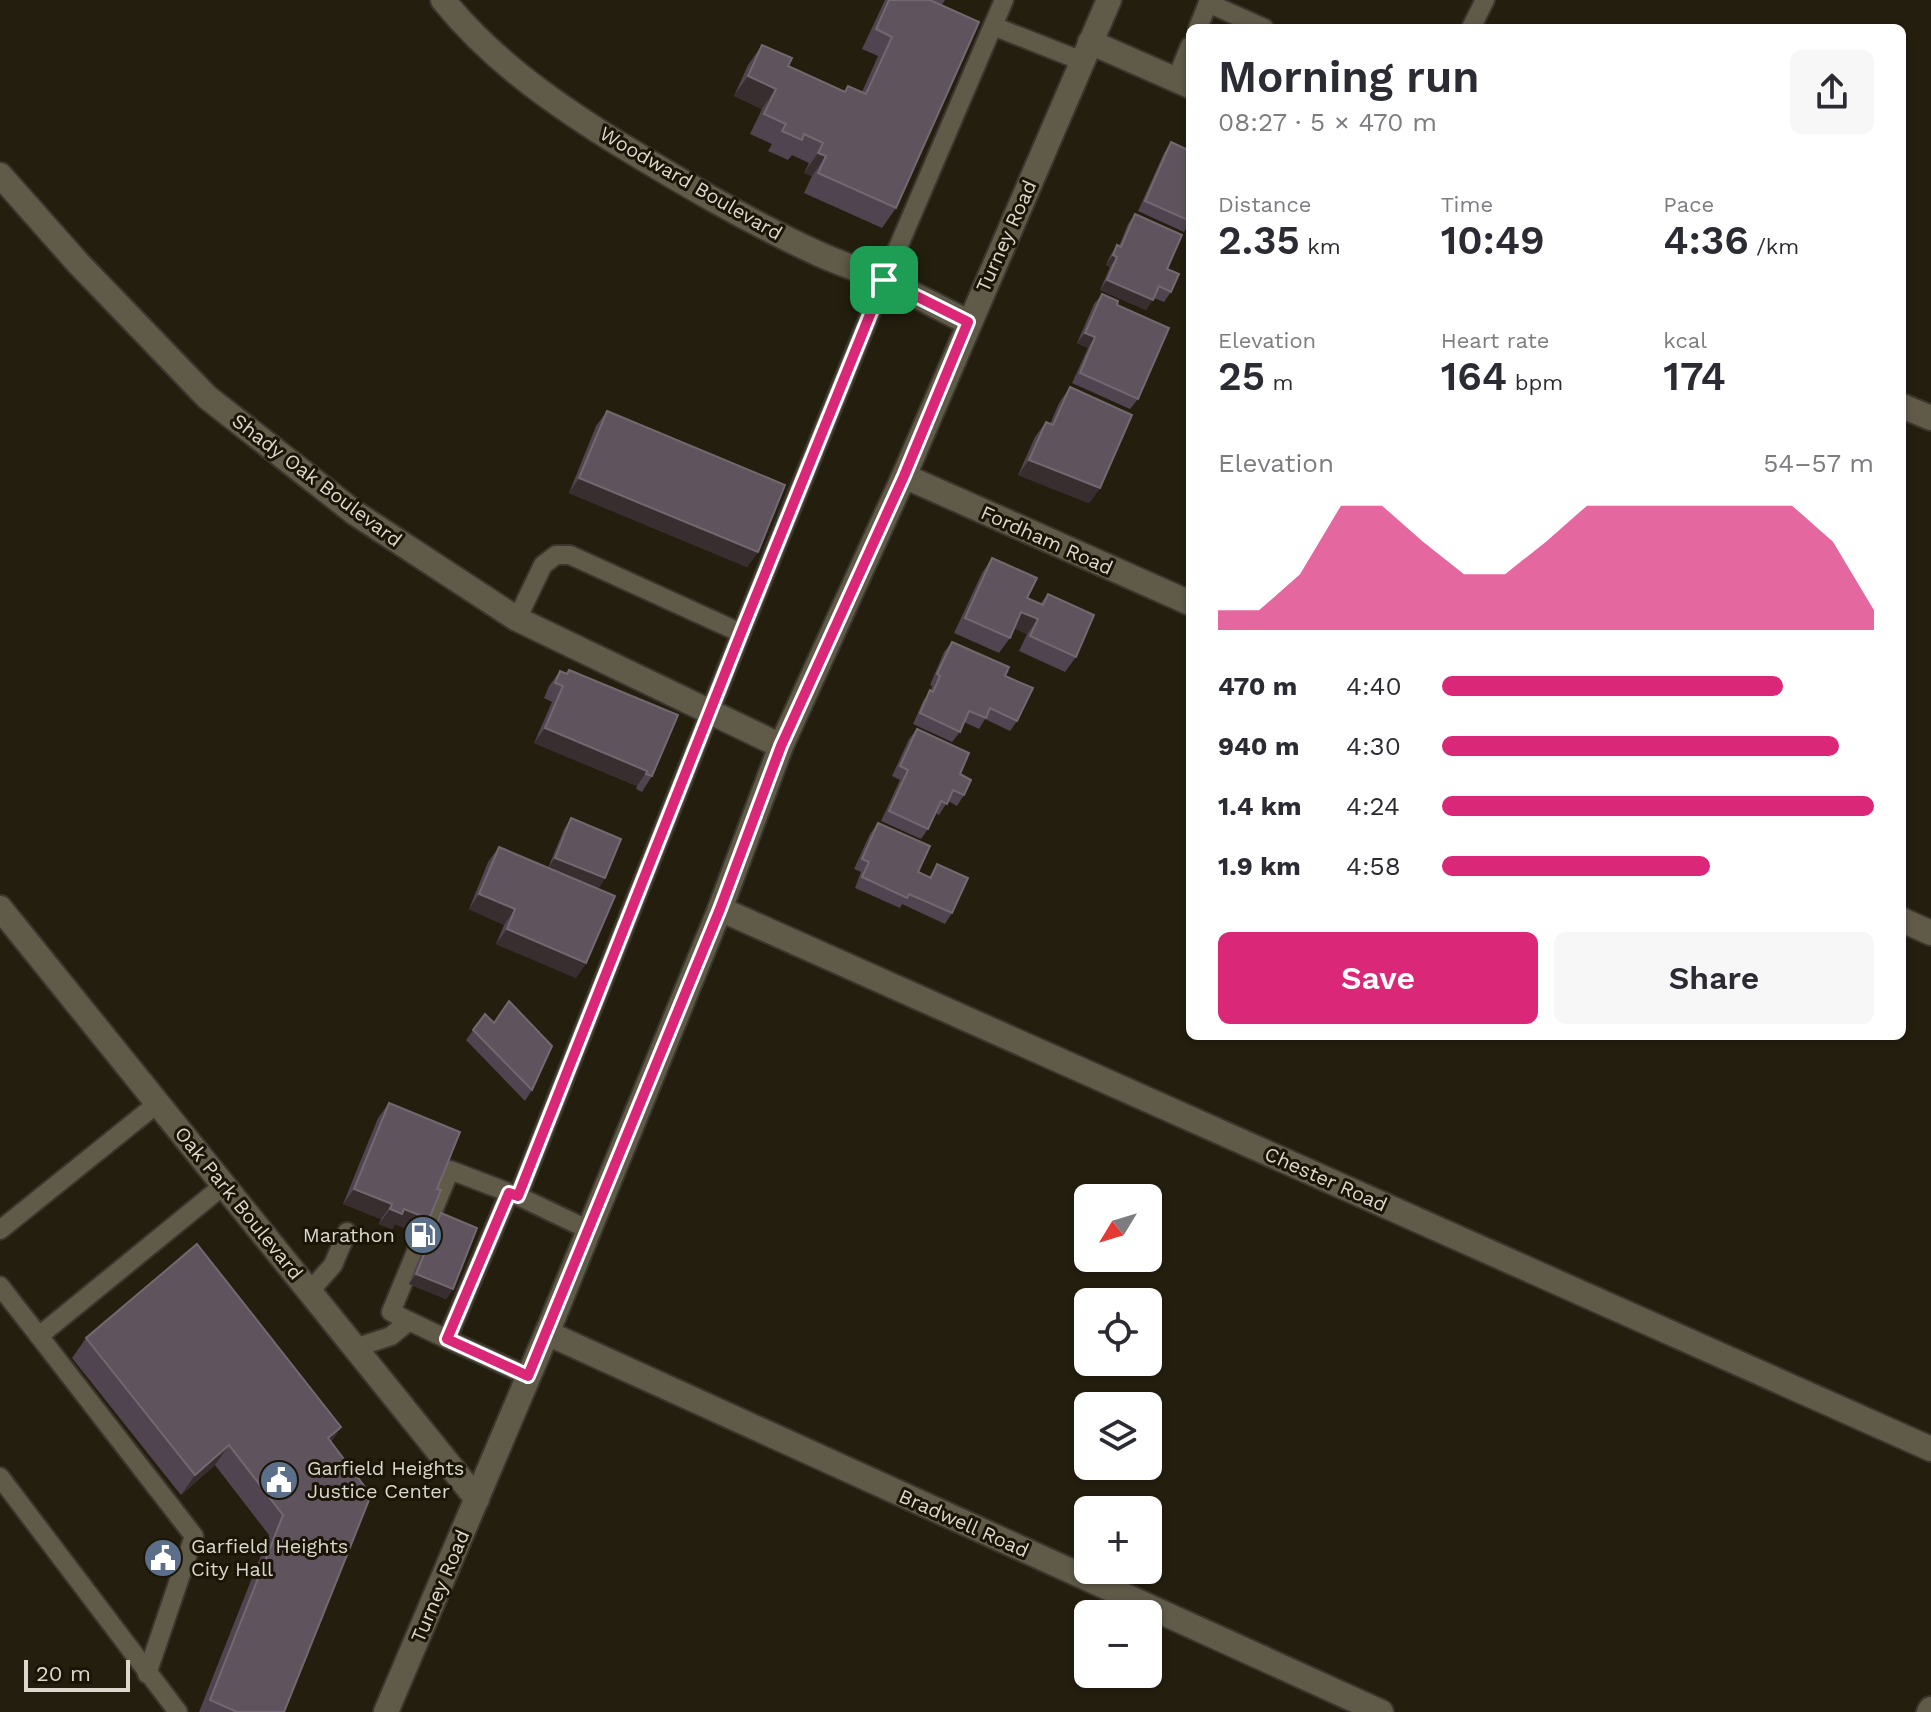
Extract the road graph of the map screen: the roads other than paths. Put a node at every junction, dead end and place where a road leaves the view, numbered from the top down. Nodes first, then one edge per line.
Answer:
1 (443, 0) edge
2 (1004, 0) edge
3 (1109, 0) edge
4 (1485, 0) edge
5 (1209, 2) edge
6 (1200, 24) edge
7 (1256, 24) edge
8 (1473, 24) edge
9 (993, 26) junction
10 (1086, 52) junction
11 (1183, 83) edge
12 (0, 175) edge
13 (884, 280) junction
14 (968, 322) junction
15 (1906, 408) edge
16 (1931, 418) edge
17 (904, 476) junction
18 (1186, 601) edge
19 (517, 619) junction
20 (741, 633) junction
21 (710, 713) junction
22 (781, 746) junction
23 (0, 908) edge
24 (720, 909) junction
25 (1906, 922) edge
26 (1931, 933) edge
27 (158, 1103) junction
28 (224, 1185) junction
29 (514, 1195) junction
30 (0, 1230) edge
31 (589, 1230) junction
32 (347, 1232) dead end
33 (0, 1286) edge
34 (310, 1291) junction
35 (409, 1321) junction
36 (547, 1333) junction
37 (39, 1336) junction
38 (447, 1339) junction
39 (355, 1348) junction
40 (528, 1376) junction
41 (1931, 1449) edge
42 (0, 1477) edge
43 (477, 1499) junction
44 (147, 1674) junction
45 (178, 1712) edge
46 (386, 1712) edge
47 (1381, 1712) edge

1 - 13 street, Woodward Boulevard
2 - 9 lane
3 - 10 street, Turney Road
4 - 8 lane
5 - 6 lane
5 - 7 lane
9 - 10 lane
9 - 13 lane
10 - 11 street
10 - 14 street, Turney Road
12 - 19 street, Shady Oak Boulevard
13 - 14 street, Woodward Boulevard
13 - 20 lane
14 - 17 street, Turney Road
15 - 16 street
17 - 18 street, Fordham Road
17 - 22 street, Turney Road
19 - 20 lane
19 - 21 street, Shady Oak Boulevard
20 - 21 lane
21 - 22 street, Shady Oak Boulevard
21 - 29 lane
22 - 24 street, Turney Road
23 - 27 street, Oak Park Boulevard
24 - 31 street, Turney Road
24 - 41 street, Chester Road
25 - 26 street
27 - 28 street, Oak Park Boulevard
27 - 30 lane
28 - 34 street, Oak Park Boulevard
28 - 37 lane
29 - 31 lane
29 - 35 lane
29 - 38 lane
31 - 36 street, Turney Road
32 - 34 lane
33 - 37 lane
34 - 39 street, Oak Park Boulevard
35 - 38 lane
35 - 39 lane
36 - 40 street, Turney Road
36 - 47 street, Bradwell Road
37 - 44 lane
38 - 40 lane
39 - 43 street, Oak Park Boulevard
40 - 43 street, Turney Road
42 - 44 lane
43 - 46 street, Turney Road
44 - 45 lane

